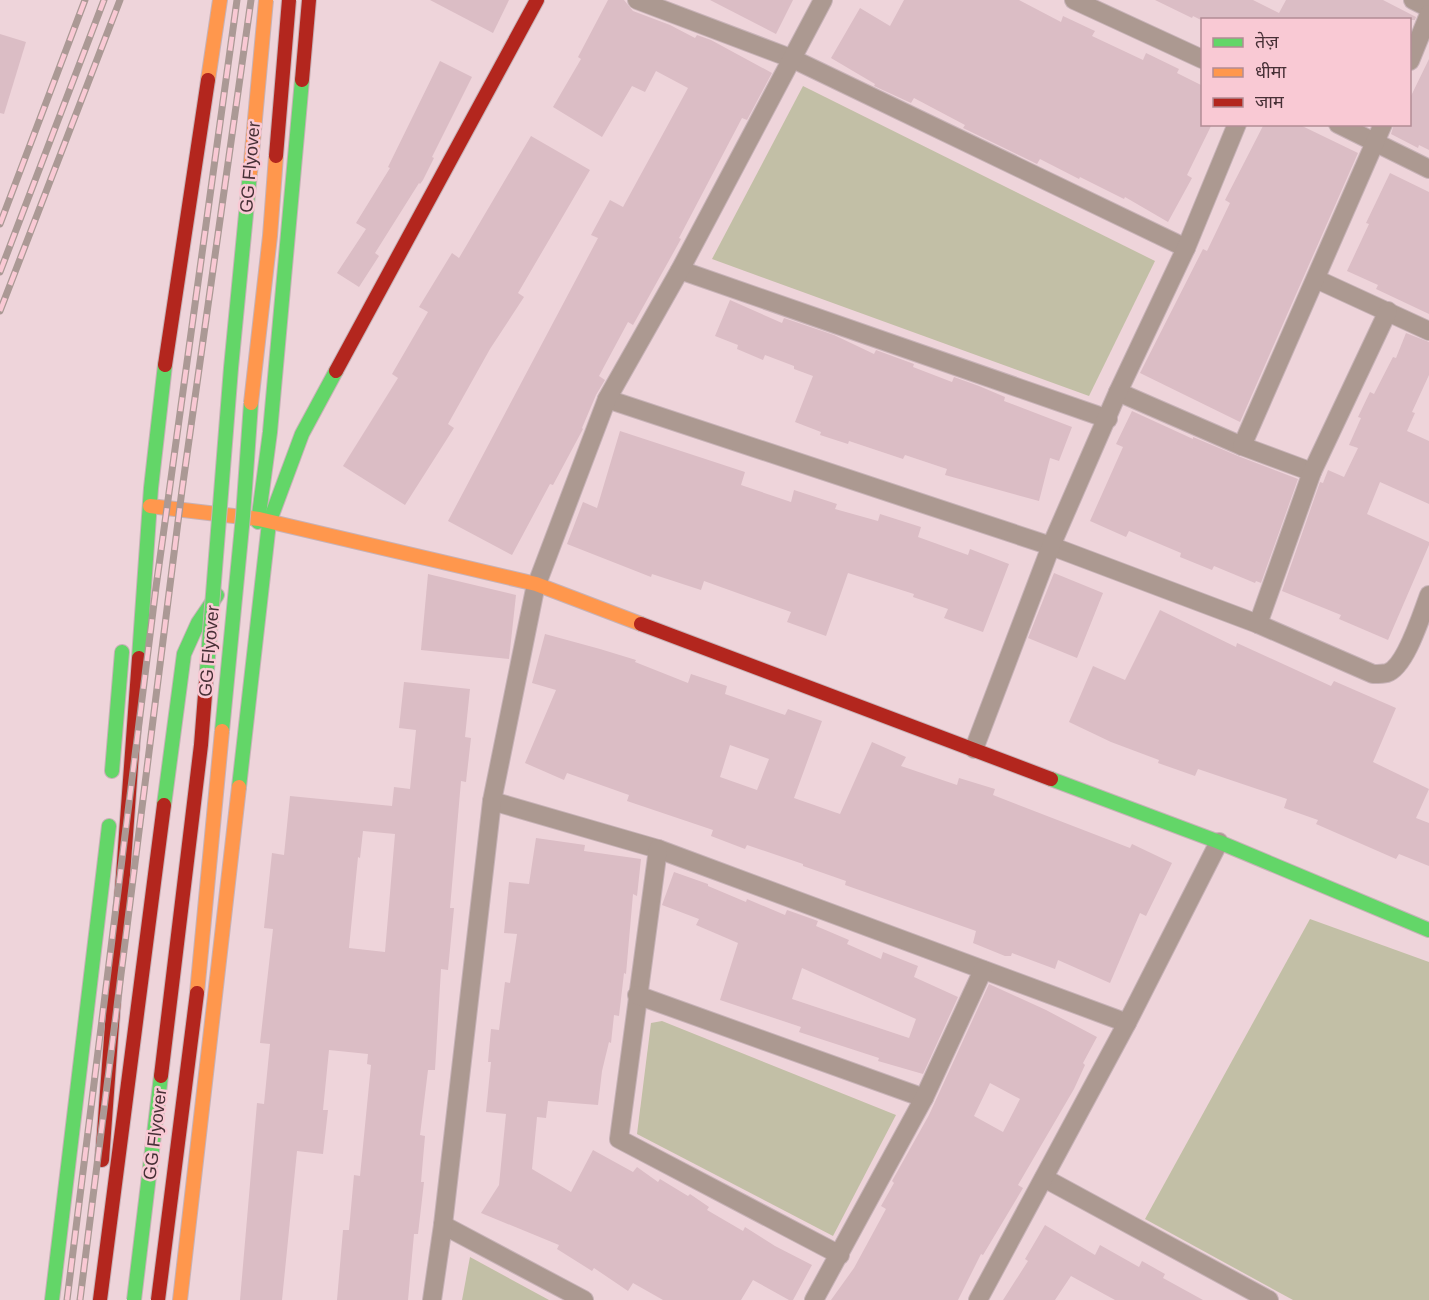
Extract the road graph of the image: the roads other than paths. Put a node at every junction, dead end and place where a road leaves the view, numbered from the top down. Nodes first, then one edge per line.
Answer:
1 (220, 0) edge
2 (266, 0) edge
3 (289, 0) edge
4 (309, 0) edge
5 (537, 0) edge
6 (637, 0) edge
7 (823, 0) edge
8 (1074, 0) edge
9 (1413, 0) edge
10 (1429, 8) edge
11 (1429, 14) edge
12 (1201, 58) edge
13 (793, 59) junction
14 (1411, 59) edge
15 (1236, 126) edge
16 (1342, 126) edge
17 (1382, 126) edge
18 (1376, 143) junction
19 (1429, 169) edge
20 (1186, 248) junction
21 (680, 270) junction
22 (1316, 279) junction
23 (1388, 311) junction
24 (1429, 331) edge
25 (1118, 392) junction
26 (607, 399) junction
27 (1107, 419) junction
28 (1242, 446) junction
29 (1312, 472) junction
30 (150, 506) junction
31 (264, 521) junction
32 (131, 544) dead end
33 (1051, 546) junction
34 (536, 584) junction
35 (1429, 595) edge
36 (1258, 624) junction
37 (123, 639) dead end
38 (974, 749) junction
39 (112, 780) dead end
40 (492, 801) junction
41 (110, 815) dead end
42 (1219, 842) junction
43 (658, 849) junction
44 (1429, 930) edge
45 (983, 970) junction
46 (637, 995) junction
47 (1127, 1023) junction
48 (924, 1098) junction
49 (101, 1174) dead end
50 (1044, 1178) junction
51 (98, 1210) dead end
52 (443, 1225) junction
53 (840, 1255) junction
54 (1267, 1299) edge
55 (52, 1300) edge
56 (86, 1300) edge
57 (100, 1300) edge
58 (134, 1300) edge
59 (158, 1300) edge
60 (180, 1300) edge
61 (432, 1300) edge
62 (584, 1300) edge
63 (814, 1300) edge
64 (978, 1300) edge

1 - 30 main road
2 - 58 main road, GG Flyover, bridge
3 - 59 main road, GG Flyover, bridge
4 - 31 main road
5 - 31 main road
6 - 13 street
7 - 13 street
8 - 12 street
9 - 10 street
11 - 14 street
13 - 20 street
13 - 21 street
15 - 20 street
16 - 18 street
17 - 18 street
18 - 19 street
18 - 22 street
20 - 25 street
21 - 26 street
21 - 27 street
22 - 23 street
22 - 28 street
23 - 24 street
23 - 29 street
25 - 27 street
25 - 28 street
26 - 33 street
26 - 34 street
27 - 33 street
28 - 29 street
29 - 36 street
30 - 31 main road
30 - 32 main road
30 - 49 main road
31 - 34 main road
31 - 57 main road
31 - 60 main road
33 - 36 street
33 - 38 street
34 - 38 main road
34 - 40 street
35 - 36 street
37 - 39 main road
38 - 42 main road
40 - 43 street
40 - 52 street
41 - 55 main road
42 - 44 main road
42 - 47 street
43 - 45 street
43 - 46 street
45 - 47 street
45 - 48 street
46 - 48 street
46 - 53 street
47 - 50 street
48 - 53 street
50 - 54 street
50 - 64 street
51 - 56 main road
52 - 61 street
52 - 62 street
53 - 63 street

